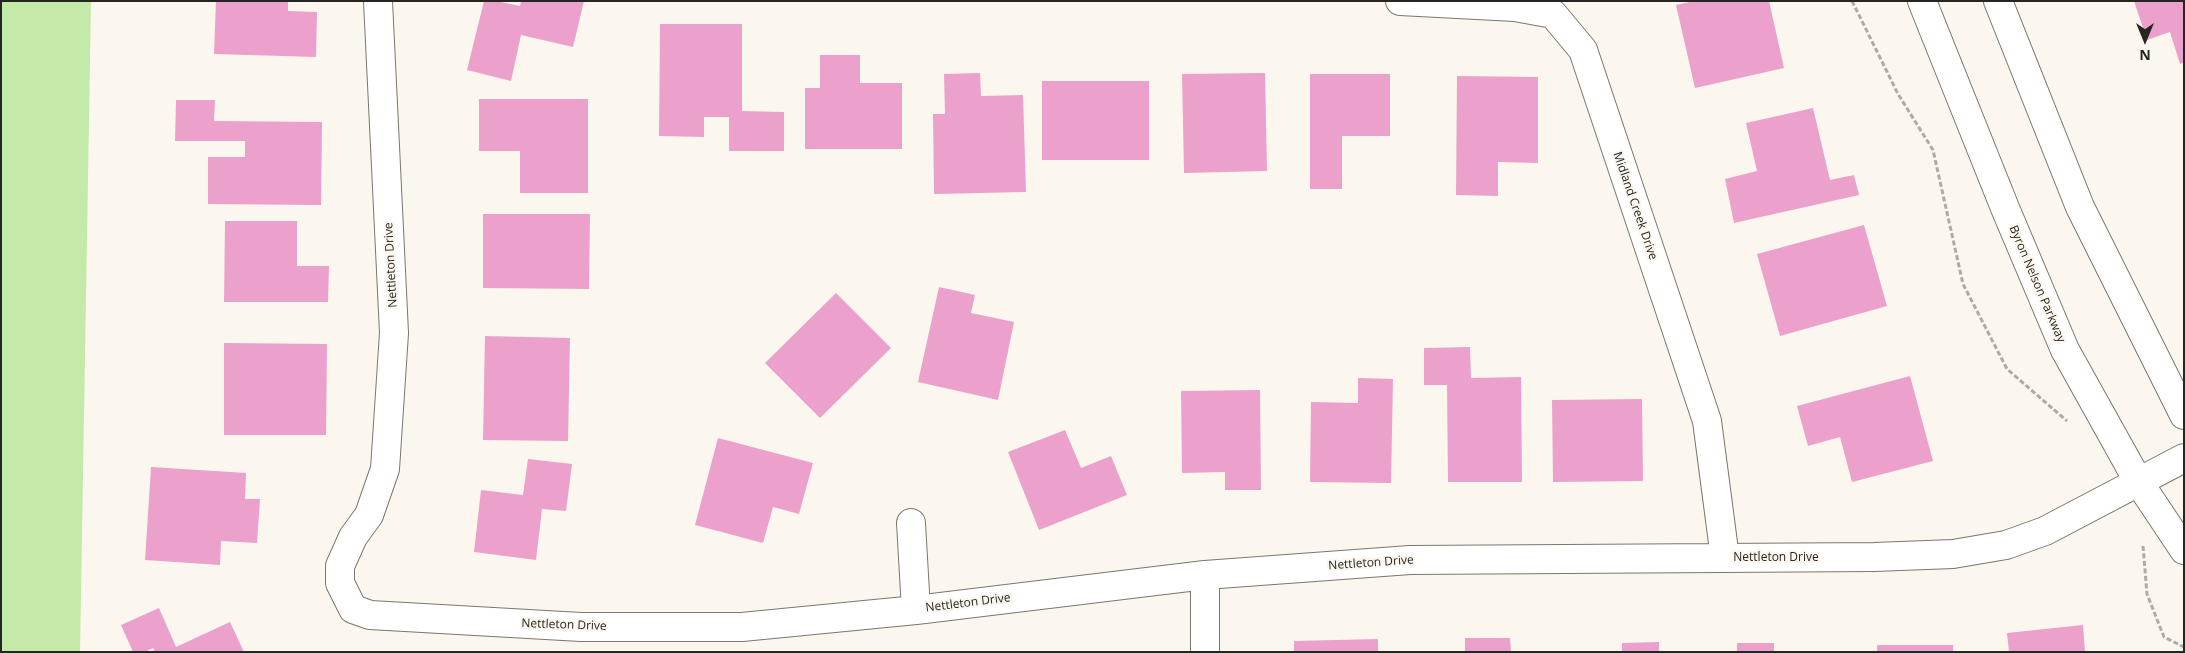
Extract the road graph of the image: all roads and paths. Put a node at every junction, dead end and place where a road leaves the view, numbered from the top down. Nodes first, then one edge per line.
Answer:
1 (378, 1) edge
2 (1400, 1) edge
3 (1852, 1) edge
4 (1922, 1) edge
5 (1998, 1) edge
6 (2184, 415) edge
7 (2072, 425) dead end
8 (2184, 458) edge
9 (2138, 481) junction
10 (911, 523) dead end
11 (2142, 538) dead end
12 (2184, 550) edge
13 (1726, 558) junction
14 (1205, 575) junction
15 (916, 610) junction
16 (2184, 647) edge
17 (1206, 652) edge

1 - 15 street, Nettleton Drive
2 - 13 street, Midland Creek Drive
3 - 7 path
4 - 9 street, Byron Nelson Parkway
5 - 6 street
8 - 9 street, Nettleton Drive
9 - 12 street, Byron Nelson Parkway
9 - 13 street, Nettleton Drive
10 - 15 street
11 - 16 path
13 - 14 street, Nettleton Drive
14 - 15 street, Nettleton Drive
14 - 17 street

